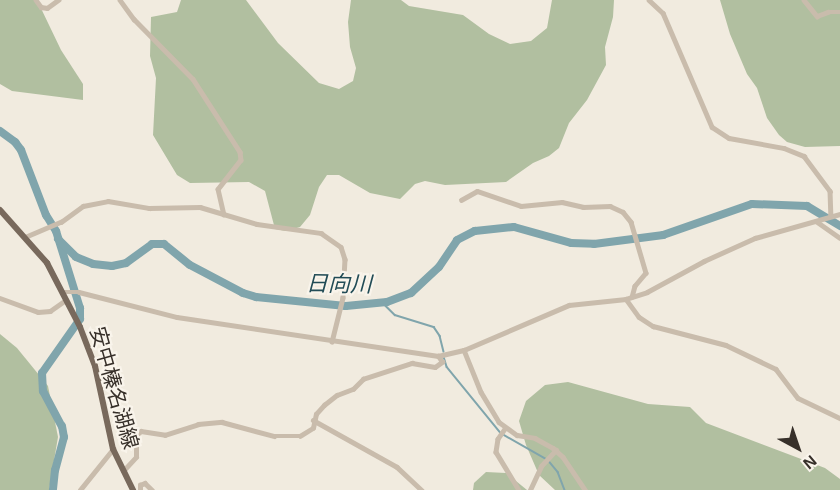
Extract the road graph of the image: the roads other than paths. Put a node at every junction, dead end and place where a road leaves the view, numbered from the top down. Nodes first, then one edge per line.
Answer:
1 (36, 0) edge
2 (58, 0) edge
3 (120, 0) edge
4 (649, 0) edge
5 (804, 0) edge
6 (840, 12) edge
7 (461, 200) dead end
8 (1, 211) edge
9 (224, 214) junction
10 (840, 214) edge
11 (830, 217) junction
12 (0, 220) edge
13 (818, 220) junction
14 (25, 237) junction
15 (840, 238) edge
16 (62, 292) junction
17 (0, 298) edge
18 (629, 298) junction
19 (66, 300) junction
20 (332, 342) junction
21 (464, 350) junction
22 (441, 356) junction
23 (840, 418) edge
24 (313, 420) junction
25 (506, 429) junction
26 (112, 449) junction
27 (556, 450) junction
28 (123, 471) junction
29 (80, 490) edge
30 (132, 490) edge
31 (140, 490) edge
32 (152, 490) edge
33 (422, 490) edge
34 (519, 490) edge
35 (530, 490) edge
36 (585, 490) edge

1 - 2 street
3 - 9 street
4 - 11 street
5 - 6 street
7 - 18 street
8 - 12 street
8 - 14 main road, 安中榛名湖線
9 - 14 street
9 - 20 street
10 - 11 street
11 - 13 street
13 - 15 street
13 - 18 street
14 - 16 main road, 安中榛名湖線
16 - 19 main road, 安中榛名湖線
16 - 20 street
17 - 19 street
18 - 21 street
18 - 23 street
19 - 26 main road, 安中榛名湖線
20 - 22 street
21 - 22 street
21 - 25 street
22 - 24 street
24 - 28 street
24 - 33 street
25 - 27 street
25 - 34 street
26 - 28 main road, 安中榛名湖線
26 - 29 street
27 - 35 street
27 - 36 street
28 - 30 main road, 安中榛名湖線
31 - 32 street

